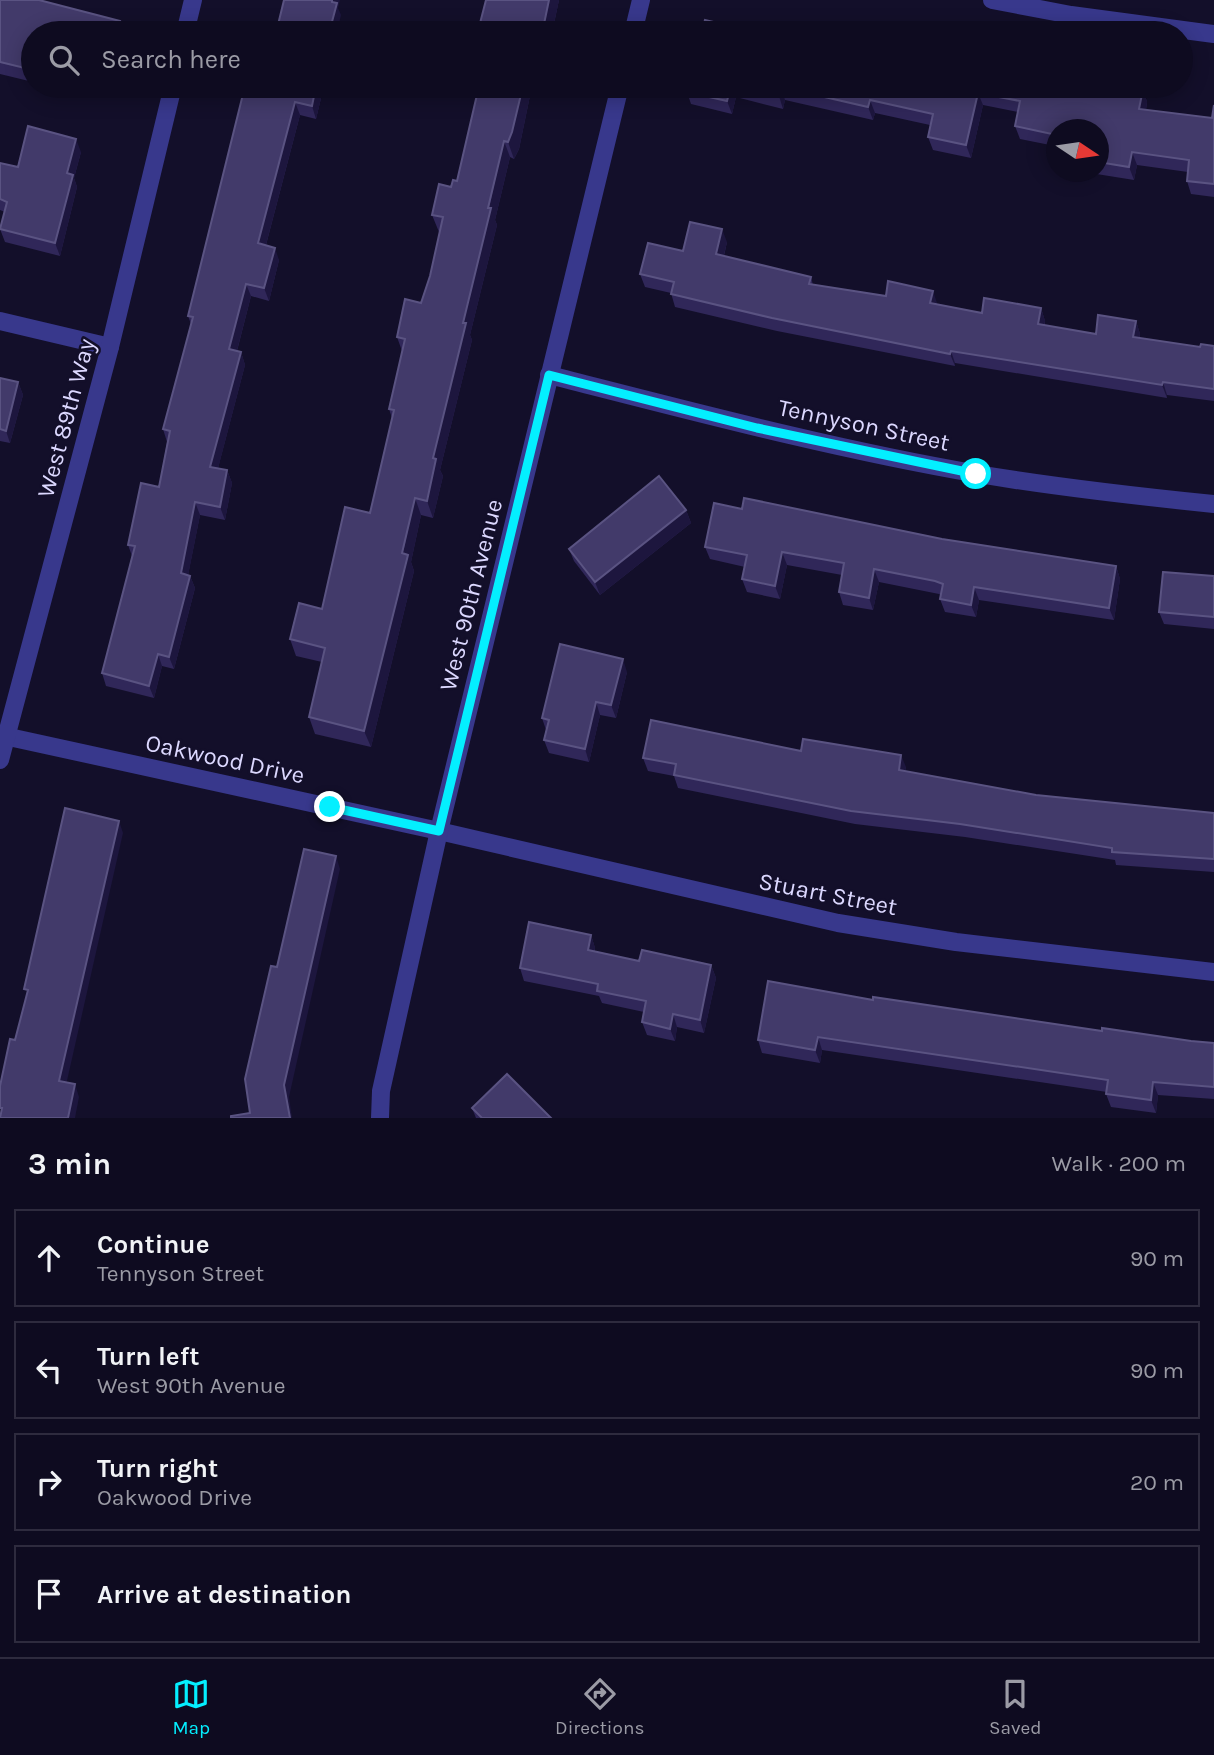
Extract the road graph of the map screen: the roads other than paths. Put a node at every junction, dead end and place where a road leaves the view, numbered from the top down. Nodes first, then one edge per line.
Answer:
1 (193, 0) edge
2 (641, 0) edge
3 (992, 0) edge
4 (188, 21) edge
5 (636, 21) edge
6 (1116, 21) edge
7 (1193, 31) edge
8 (1214, 34) edge
9 (170, 98) edge
10 (617, 98) edge
11 (0, 321) edge
12 (110, 347) junction
13 (549, 375) junction
14 (1214, 504) edge
15 (3, 736) edge
16 (0, 760) edge
17 (439, 831) junction
18 (1214, 972) edge
19 (380, 1118) edge

1 - 4 street
2 - 5 street
3 - 6 street
7 - 8 street
9 - 12 street, West 89th Way
10 - 13 street, West 90th Avenue
11 - 12 street
12 - 15 street, West 89th Way
13 - 14 street, Tennyson Street
13 - 17 street, West 90th Avenue
15 - 16 street, West 89th Way
15 - 17 street, Oakwood Drive
17 - 18 street, Stuart Street
17 - 19 street, West 90th Avenue

